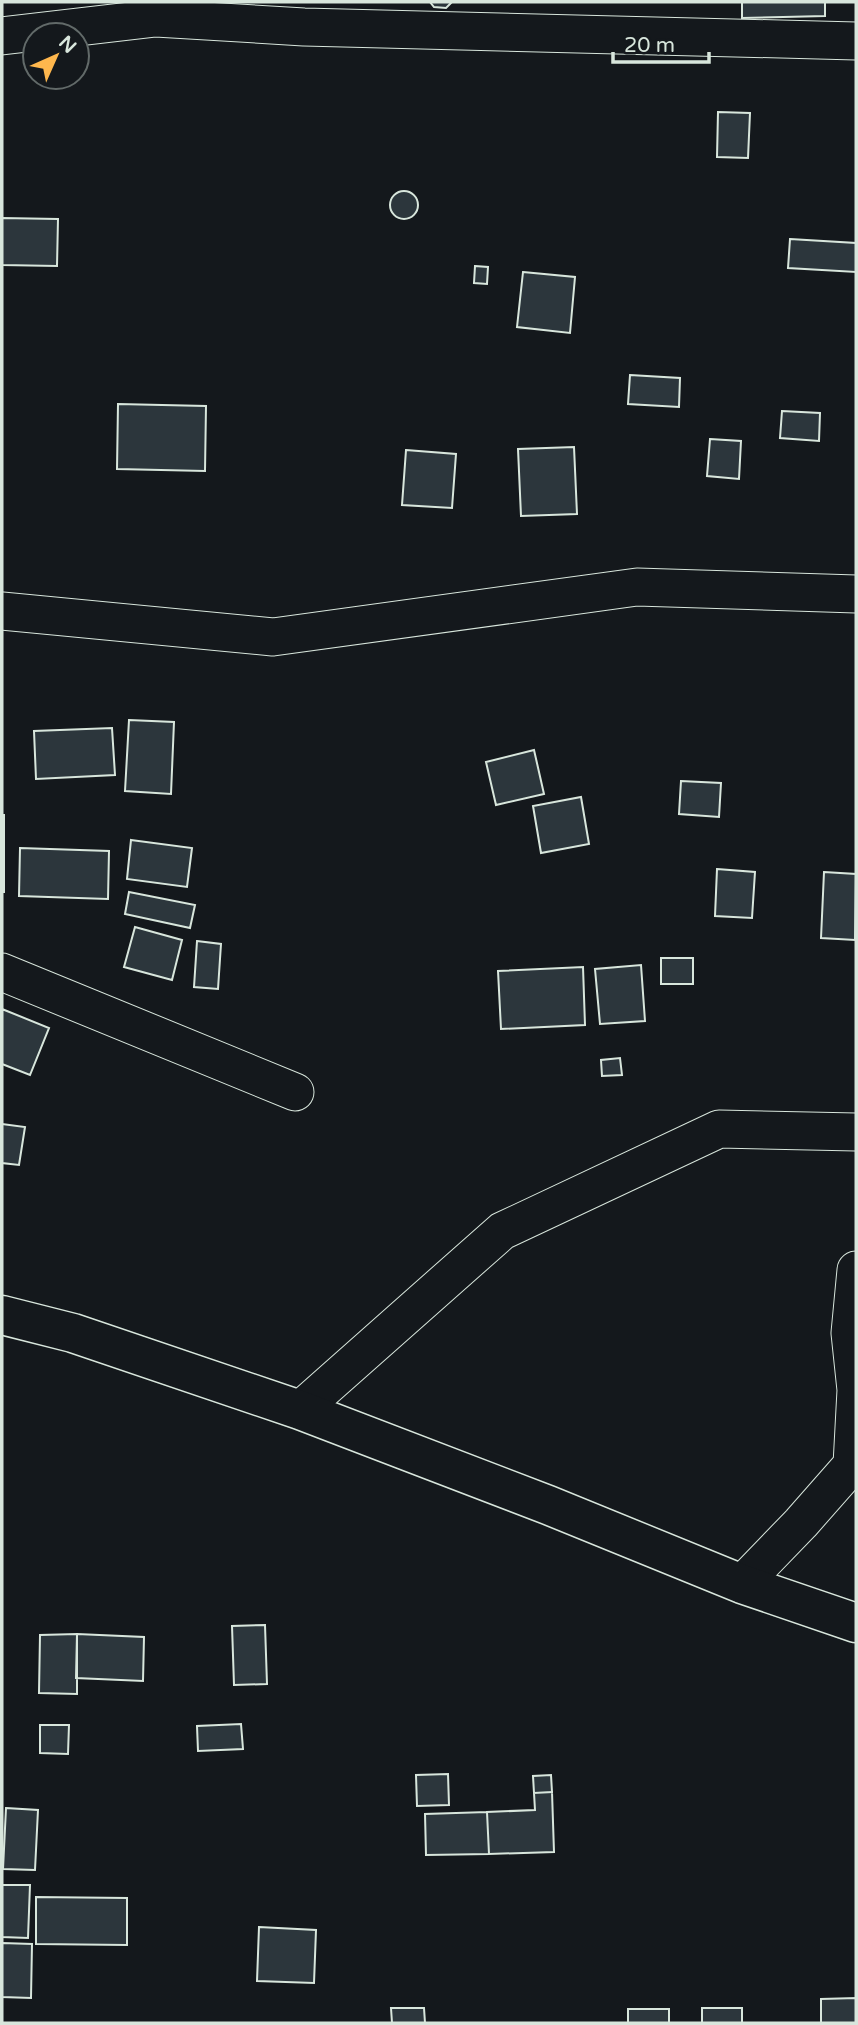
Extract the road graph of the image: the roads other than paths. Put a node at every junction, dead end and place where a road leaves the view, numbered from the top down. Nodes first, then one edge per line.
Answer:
1 (303, 15) edge
2 (2, 36) edge
3 (856, 41) edge
4 (856, 594) edge
5 (2, 611) edge
6 (2, 972) edge
7 (295, 1092) dead end
8 (856, 1132) edge
9 (856, 1270) edge
10 (2, 1315) edge
11 (300, 1410) junction
12 (854, 1467) edge
13 (743, 1584) junction
14 (856, 1623) edge

1 - 2 street
1 - 3 street
4 - 5 street
6 - 7 street
8 - 11 street
9 - 12 street
10 - 11 main road
11 - 13 main road
12 - 13 street
13 - 14 main road

